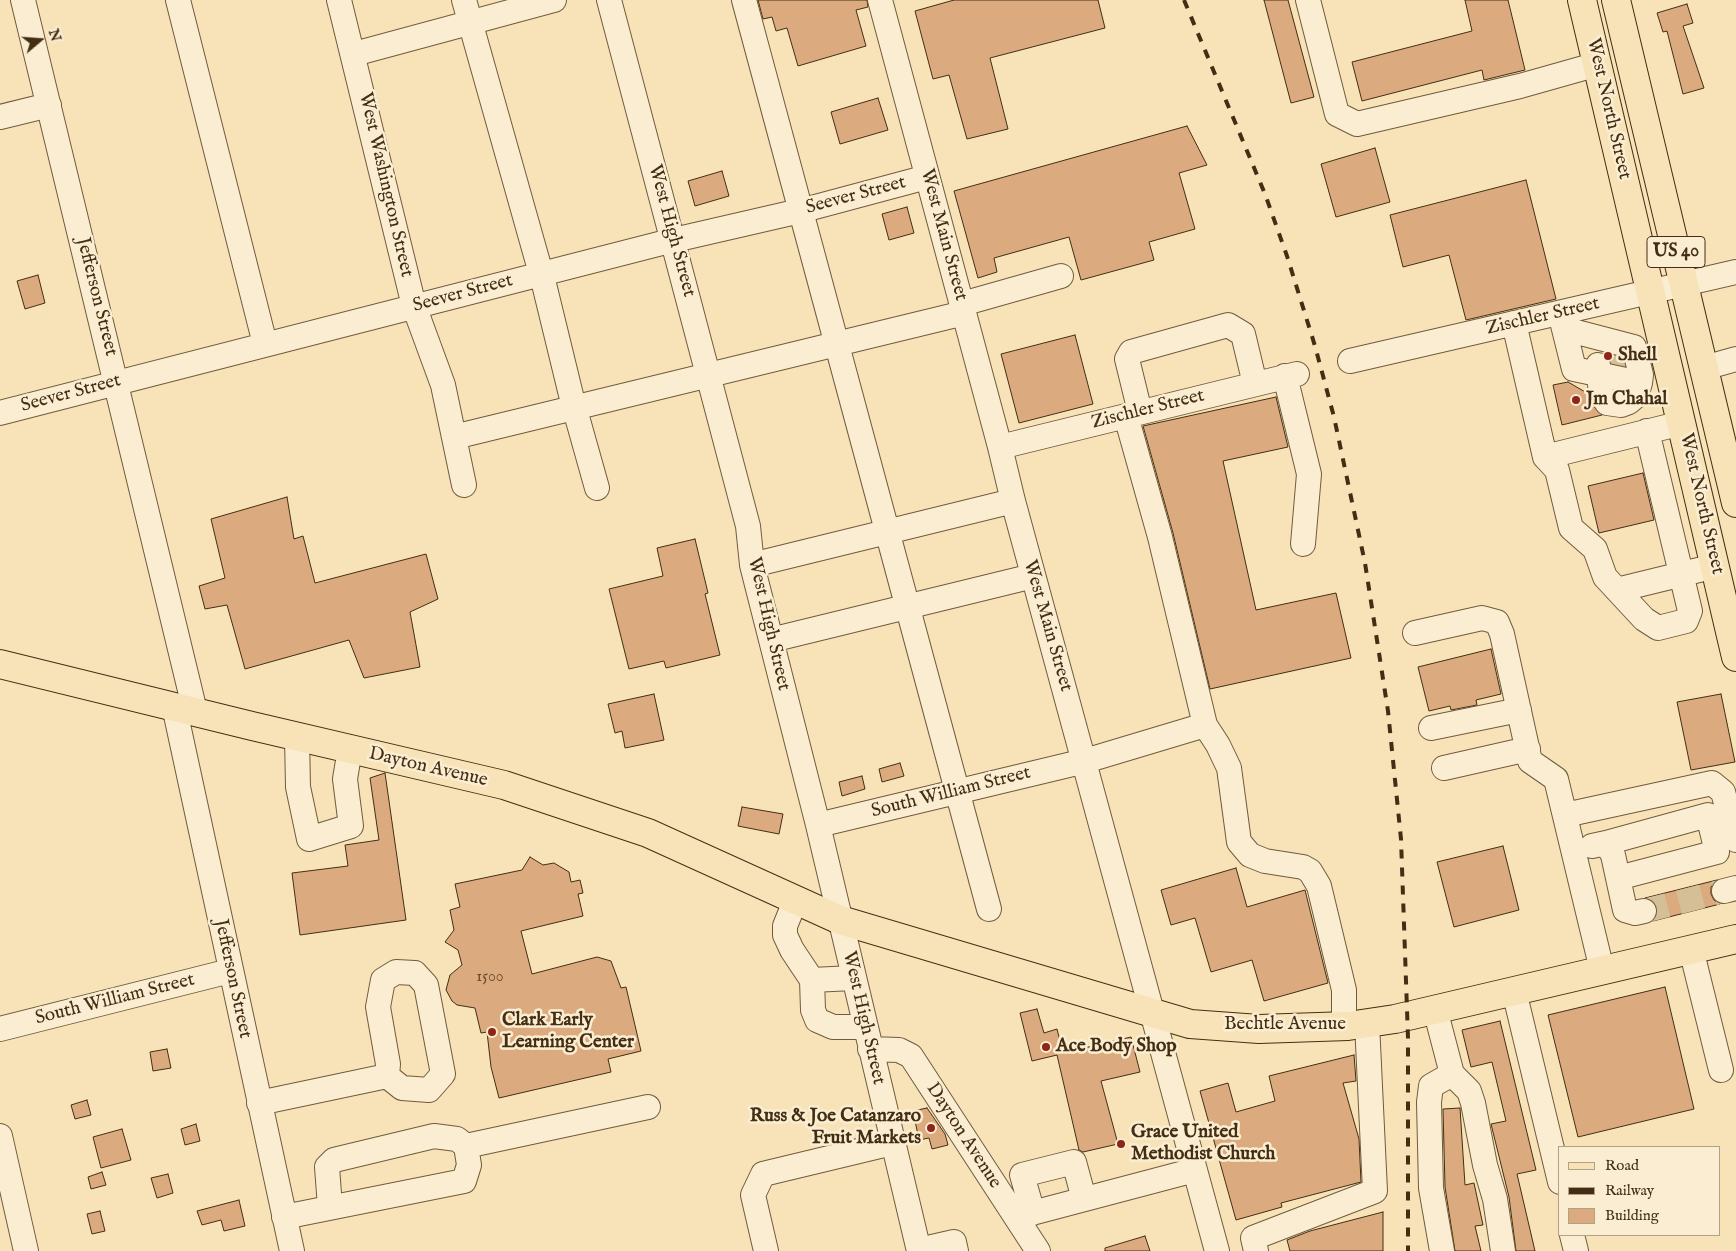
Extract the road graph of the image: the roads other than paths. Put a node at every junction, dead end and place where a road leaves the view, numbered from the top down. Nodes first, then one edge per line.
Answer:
1 (23, 0) edge
2 (178, 0) edge
3 (339, 0) edge
4 (554, 0) edge
5 (609, 0) edge
6 (744, 0) edge
7 (880, 0) edge
8 (1308, 0) edge
9 (1582, 0) edge
10 (1616, 0) edge
11 (467, 10) edge
12 (354, 54) junction
13 (1598, 64) junction
14 (49, 105) junction
15 (0, 118) edge
16 (927, 178) junction
17 (800, 212) junction
18 (674, 240) junction
19 (1736, 272) edge
20 (540, 274) junction
21 (1062, 276) dead end
22 (1684, 284) junction
23 (1652, 292) junction
24 (414, 306) junction
25 (963, 309) junction
26 (1563, 321) junction
27 (1514, 323) junction
28 (838, 343) junction
29 (265, 344) junction
30 (1736, 359) edge
31 (1350, 360) dead end
32 (1613, 362) junction
33 (1704, 368) junction
34 (1670, 369) junction
35 (709, 375) junction
36 (116, 383) junction
37 (1255, 384) junction
38 (575, 408) junction
39 (0, 413) edge
40 (1133, 414) junction
41 (1682, 423) junction
42 (1647, 431) junction
43 (454, 437) junction
44 (1729, 442) edge
45 (1000, 447) junction
46 (1545, 457) junction
47 (464, 485) dead end
48 (597, 488) dead end
49 (1013, 502) junction
50 (1736, 503) edge
51 (889, 532) junction
52 (1303, 544) dead end
53 (752, 565) junction
54 (1715, 566) junction
55 (1680, 568) junction
56 (1033, 576) junction
57 (1618, 590) junction
58 (909, 608) junction
59 (1415, 633) dead end
60 (771, 640) junction
61 (1736, 657) edge
62 (0, 664) edge
63 (185, 709) junction
64 (1519, 710) junction
65 (1205, 725) junction
66 (1431, 728) dead end
67 (297, 737) junction
68 (350, 749) junction
69 (1528, 749) junction
70 (1085, 761) junction
71 (1444, 768) dead end
72 (959, 791) junction
73 (1565, 815) junction
74 (818, 825) junction
75 (1736, 840) edge
76 (1606, 843) junction
77 (1574, 852) junction
78 (1618, 878) junction
79 (796, 900) junction
80 (988, 909) dead end
81 (1644, 911) tunnel mouth
82 (840, 920) junction
83 (1736, 939) edge
84 (1691, 949) junction
85 (1602, 970) junction
86 (230, 971) junction
87 (853, 978) junction
88 (812, 980) junction
89 (1514, 991) junction
90 (1435, 1009) junction
91 (1154, 1013) junction
92 (1355, 1025) junction
93 (0, 1029) edge
94 (867, 1038) junction
95 (1721, 1070) dead end
96 (1452, 1074) junction
97 (387, 1076) junction
98 (259, 1103) junction
99 (648, 1107) dead end
100 (0, 1136) edge
101 (892, 1143) junction
102 (466, 1146) junction
103 (1196, 1170) junction
104 (1558, 1174) edge
105 (1084, 1199) junction
106 (330, 1207) junction
107 (1025, 1215) junction
108 (284, 1217) junction
109 (1572, 1236) edge
110 (26, 1251) edge
111 (292, 1251) edge
112 (766, 1251) edge
113 (919, 1251) edge
114 (956, 1251) edge
115 (1038, 1251) edge
116 (1217, 1251) edge
117 (1256, 1251) edge
118 (1442, 1251) edge
119 (1503, 1251) edge
120 (1576, 1251) edge

1 - 14 street, Jefferson Street
2 - 29 street
3 - 12 street, West Washington Street
4 - 11 street
5 - 18 street, West High Street
6 - 17 street
7 - 16 street, West Main Street
8 - 13 street
9 - 13 main road, West North Street / US 40
10 - 22 main road, West North Street / US 40
11 - 12 street
11 - 20 street
12 - 24 street, West Washington Street
13 - 23 main road, West North Street / US 40
14 - 15 street
14 - 36 street, Jefferson Street
16 - 17 street, Seever Street
16 - 25 street, West Main Street
17 - 18 street, Seever Street
17 - 28 street
18 - 20 street, Seever Street
18 - 35 street, West High Street
19 - 22 street, Zischler Street
20 - 24 street, Seever Street
20 - 38 street
21 - 25 street
22 - 23 street, Zischler Street
22 - 33 main road, West North Street / US 40
23 - 26 street, Zischler Street
23 - 34 main road, West North Street / US 40
24 - 29 street, Seever Street
24 - 43 street, West Washington Street
25 - 28 street
25 - 45 street, West Main Street
26 - 27 street, Zischler Street
26 - 32 street
26 - 32 street
27 - 31 street, Zischler Street
27 - 46 street
28 - 35 street
28 - 51 street
29 - 36 street, Seever Street
30 - 33 street
32 - 34 street
33 - 44 main road, West North Street / US 40
34 - 41 main road, West North Street / US 40
35 - 38 street
35 - 53 street, West High Street
36 - 39 street, Seever Street
36 - 63 street, Jefferson Street
37 - 40 street, Zischler Street
37 - 40 street
37 - 52 street, Zischler Street
38 - 43 street
38 - 48 street
40 - 45 street, Zischler Street
40 - 65 street
41 - 42 street
41 - 54 main road, West North Street / US 40
42 - 46 street
42 - 55 street
43 - 47 street, West Washington Street
44 - 50 main road, West North Street / US 40
45 - 49 street, West Main Street
46 - 57 street
49 - 51 street
49 - 56 street, West Main Street
51 - 53 street
51 - 58 street
53 - 60 street, West High Street
54 - 55 street
54 - 61 main road, West North Street / US 40
55 - 57 street
55 - 57 street
56 - 58 street
56 - 70 street, West Main Street
58 - 60 street
58 - 72 street
59 - 64 street
60 - 74 street, West High Street
62 - 63 main road, Dayton Avenue
63 - 67 main road, Dayton Avenue
63 - 86 street, Jefferson Street
64 - 66 street
64 - 69 street
65 - 70 street, South William Street
65 - 92 street
67 - 68 main road, Dayton Avenue
67 - 68 street
68 - 79 main road, Dayton Avenue
69 - 71 street
69 - 73 street
70 - 72 street, South William Street
70 - 91 street, West Main Street
72 - 74 street, South William Street
72 - 80 street
73 - 75 street
73 - 77 street
74 - 82 street, West High Street
76 - 77 street
76 - 78 street
76 - 78 street
77 - 85 street
78 - 81 street
79 - 82 main road, Dayton Avenue
79 - 88 street
82 - 87 street, West High Street
82 - 91 main road, Bechtle Avenue
83 - 84 main road, Bechtle Avenue
84 - 85 main road, Bechtle Avenue
84 - 95 street
85 - 89 main road, Bechtle Avenue
86 - 93 street, South William Street
86 - 98 street, Jefferson Street
87 - 88 street
87 - 94 street, West High Street
88 - 94 street, Dayton Avenue
89 - 90 main road, Bechtle Avenue
89 - 104 street
90 - 92 main road, Bechtle Avenue
90 - 96 street
91 - 92 main road, Bechtle Avenue
91 - 103 street, West Main Street
92 - 117 street
94 - 101 street, West High Street
94 - 107 street, Dayton Avenue
96 - 118 street
96 - 119 street
97 - 97 street
97 - 98 street
98 - 108 street, Jefferson Street
99 - 102 street
100 - 110 street
101 - 112 street
101 - 113 street, West High Street
102 - 106 street
102 - 106 street
103 - 105 street
103 - 116 street, West Main Street
105 - 107 street
105 - 107 street
106 - 108 street
107 - 115 street, Dayton Avenue
108 - 111 street, Jefferson Street
109 - 120 street
113 - 114 street

